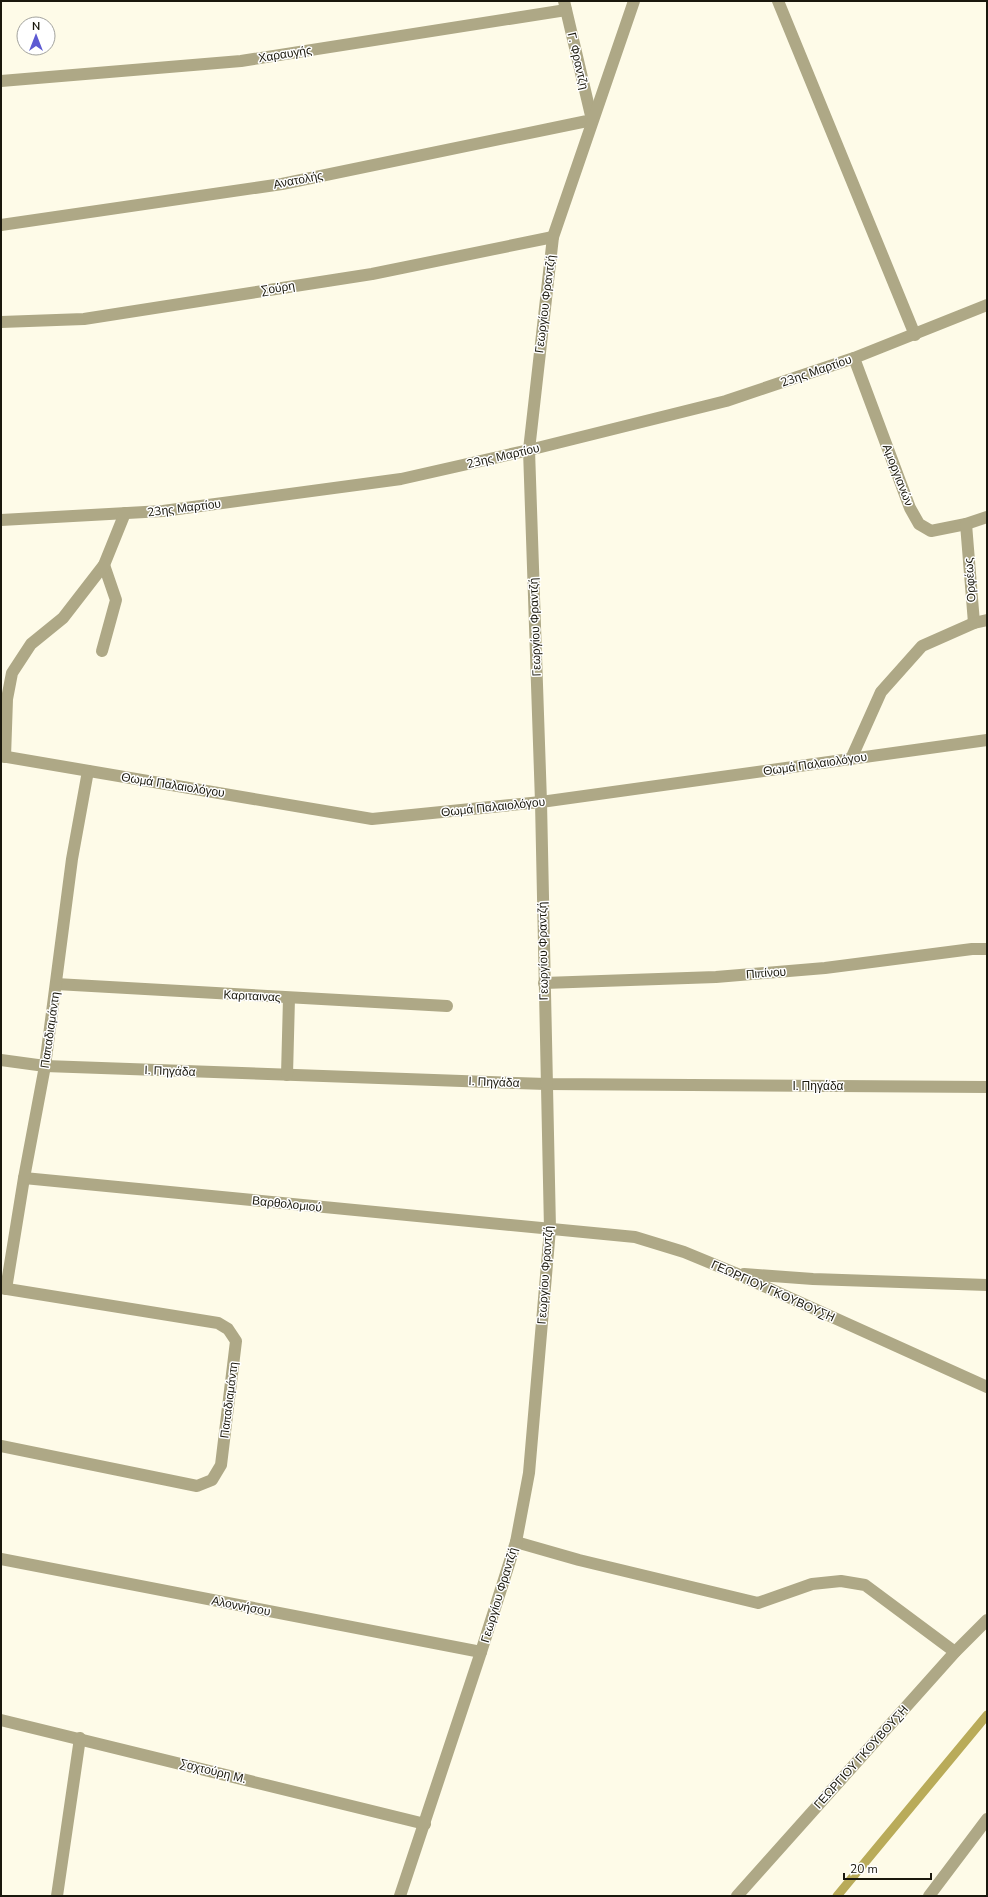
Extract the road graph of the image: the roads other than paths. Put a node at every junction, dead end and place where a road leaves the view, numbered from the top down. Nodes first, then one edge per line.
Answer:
1 (634, 1) edge
2 (778, 1) edge
3 (565, 6) edge
4 (1, 81) edge
5 (592, 120) junction
6 (1, 225) edge
7 (553, 237) junction
8 (987, 305) edge
9 (1, 322) edge
10 (915, 334) junction
11 (854, 358) junction
12 (529, 450) junction
13 (125, 513) junction
14 (987, 517) edge
15 (1, 520) edge
16 (966, 524) junction
17 (104, 565) junction
18 (987, 620) edge
19 (974, 623) junction
20 (102, 651) dead end
21 (987, 740) edge
22 (3, 757) edge
23 (851, 759) junction
24 (88, 771) junction
25 (541, 802) junction
26 (987, 949) edge
27 (544, 983) junction
28 (56, 984) junction
29 (289, 998) junction
30 (447, 1006) dead end
31 (1, 1060) edge
32 (45, 1066) junction
33 (287, 1075) junction
34 (546, 1084) junction
35 (987, 1087) edge
36 (24, 1178) junction
37 (550, 1229) junction
38 (735, 1273) junction
39 (987, 1285) edge
40 (4, 1289) edge
41 (987, 1387) edge
42 (1, 1446) edge
43 (516, 1542) junction
44 (1, 1559) edge
45 (987, 1620) edge
46 (482, 1652) junction
47 (954, 1652) junction
48 (1, 1720) edge
49 (80, 1738) junction
50 (987, 1819) edge
51 (425, 1824) junction
52 (57, 1896) edge
53 (400, 1896) edge
54 (737, 1896) edge
55 (929, 1896) edge

1 - 5 street, Γεωργίου Φραντζή
2 - 10 street
3 - 4 street, Χαραυγής
3 - 5 street, Γ. Φραντζη
5 - 6 street, Ανατολής
5 - 7 street, Γεωργίου Φραντζή
7 - 9 street, Σούρη
7 - 12 street, Γεωργίου Φραντζή
8 - 10 street, 23ης Μαρτίου
10 - 11 street, 23ης Μαρτίου
11 - 12 street, 23ης Μαρτίου
11 - 16 street, Αμοργιανών
12 - 13 street, 23ης Μαρτίου
12 - 25 street, Γεωργίου Φραντζή
13 - 15 street, 23ης Μαρτίου
13 - 17 street
14 - 16 street, Αμοργιανών
16 - 19 street, Ορφέως
17 - 20 street
17 - 22 street
18 - 19 street
19 - 23 street
21 - 23 street, Θωμά Παλαιολόγου
22 - 24 street, Θωμά Παλαιολόγου
23 - 25 street, Θωμά Παλαιολόγου
24 - 25 street, Θωμά Παλαιολόγου
24 - 28 street, Παπαδιαμάντη
25 - 27 street, Γεωργίου Φραντζή
26 - 27 street, Πιπίνου
27 - 34 street, Γεωργίου Φραντζή
28 - 29 street, Καριταινας
28 - 32 street, Παπαδιαμάντη
29 - 30 street, Καριταινας
29 - 33 street
31 - 32 street, Ι. Πηγάδα
32 - 33 street, Ι. Πηγάδα
32 - 36 street, Παπαδιαμάντη
33 - 34 street, Ι. Πηγάδα
34 - 35 street, Ι. Πηγάδα
34 - 37 street, Γεωργίου Φραντζή
36 - 37 street, Βαρθολομιού
36 - 40 street, Παπαδιαμάντη
37 - 38 street, ΓΕΩΡΓΙΟΥ ΓΚΟΥΒΟΥΣΗ
37 - 43 street, Γεωργίου Φραντζή
38 - 39 street
38 - 41 street, ΓΕΩΡΓΙΟΥ ΓΚΟΥΒΟΥΣΗ
40 - 42 street, Παπαδιαμάντη
43 - 46 street, Γεωργίου Φραντζή
43 - 47 street
44 - 46 street, Αλοννήσου
45 - 47 street, ΓΕΩΡΓΙΟΥ ΓΚΟΥΒΟΥΣΗ
46 - 51 street, Γεωργίου Φραντζή
47 - 54 street, ΓΕΩΡΓΙΟΥ ΓΚΟΥΒΟΥΣΗ
48 - 49 street, Σαχτούρη Μ.
49 - 51 street, Σαχτούρη Μ.
49 - 52 street
50 - 55 street
51 - 53 street, Γεωργίου Φραντζή

